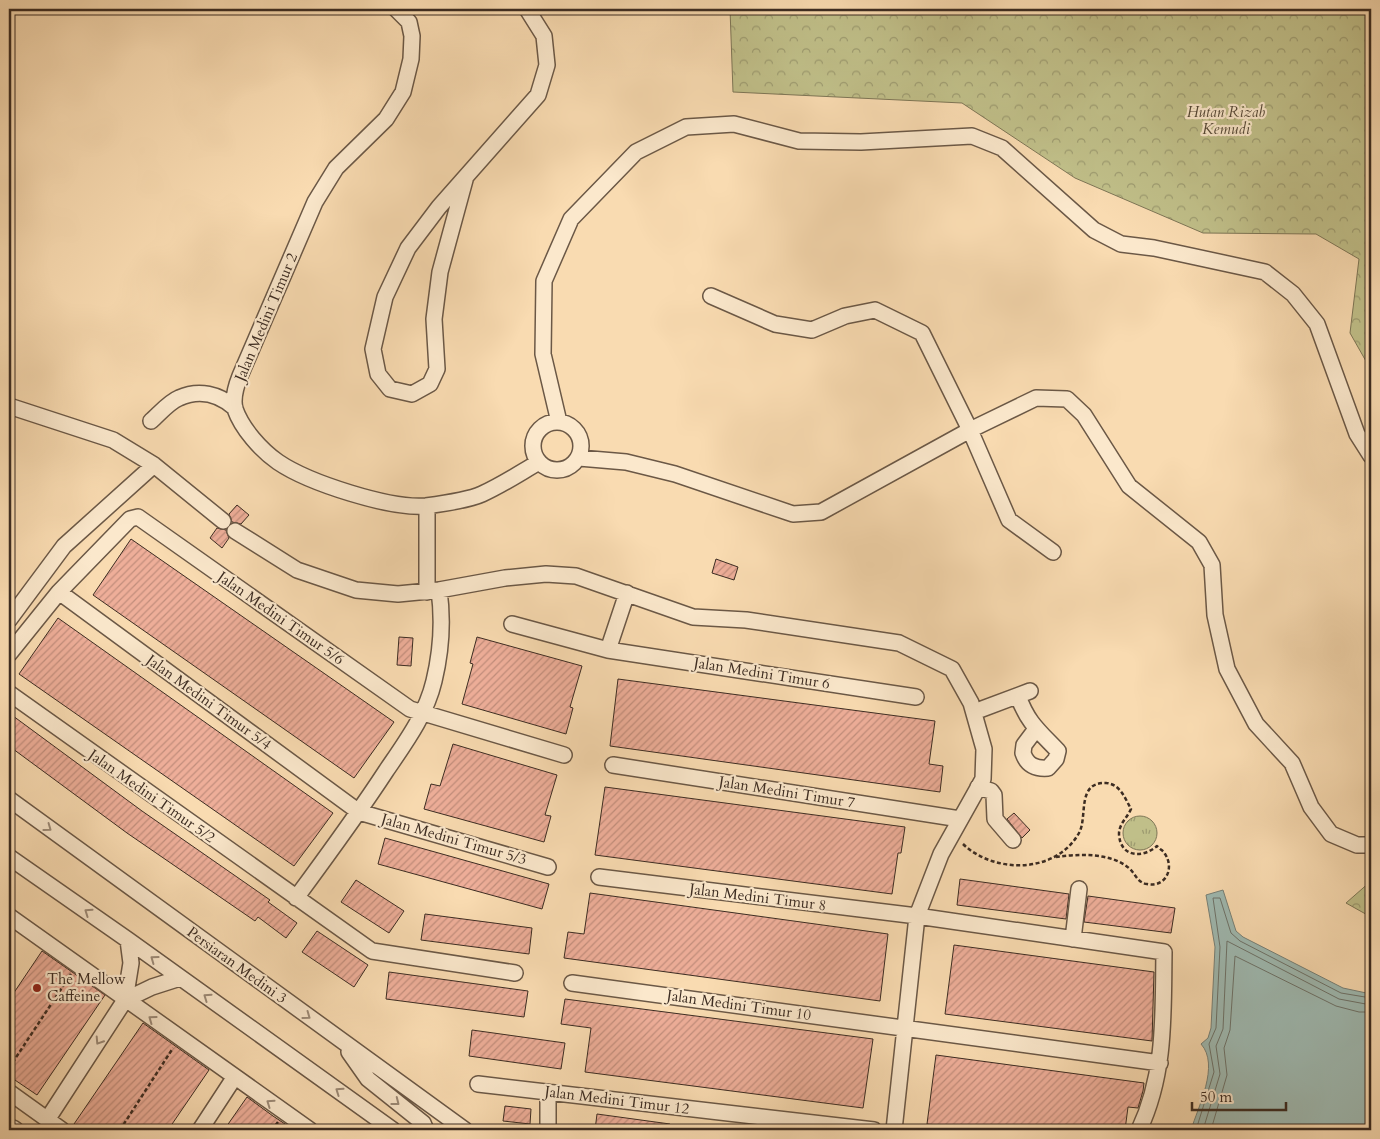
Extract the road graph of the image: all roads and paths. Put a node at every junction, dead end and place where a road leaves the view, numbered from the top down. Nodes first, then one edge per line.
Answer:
1 (396, 9) edge
2 (526, 9) edge
3 (465, 180) junction
4 (711, 296) dead end
5 (9, 406) edge
6 (234, 408) junction
7 (151, 421) dead end
8 (558, 422) junction
9 (970, 430) junction
10 (1371, 456) edge
11 (579, 458) junction
12 (539, 462) junction
13 (154, 465) junction
14 (426, 506) junction
15 (223, 521) dead end
16 (235, 531) dead end
17 (1053, 552) dead end
18 (433, 591) junction
19 (59, 592) junction
20 (627, 593) junction
21 (9, 620) edge
22 (512, 624) dead end
23 (608, 650) junction
24 (9, 654) edge
25 (9, 693) edge
26 (916, 696) dead end
27 (974, 712) junction
28 (422, 714) junction
29 (1036, 729) dead end
30 (564, 755) dead end
31 (613, 765) dead end
32 (978, 787) junction
33 (9, 799) edge
34 (359, 812) junction
35 (957, 825) junction
36 (1013, 840) dead end
37 (1371, 844) edge
38 (1056, 857) junction
39 (9, 858) edge
40 (548, 867) dead end
41 (599, 877) dead end
42 (1079, 889) dead end
43 (296, 898) junction
44 (917, 916) junction
45 (13, 919) edge
46 (9, 935) edge
47 (1073, 939) junction
48 (128, 940) junction
49 (77, 965) junction
50 (515, 973) dead end
51 (180, 978) junction
52 (572, 983) dead end
53 (125, 1000) junction
54 (905, 1027) junction
55 (179, 1038) junction
56 (341, 1040) junction
57 (1160, 1063) junction
58 (9, 1068) edge
59 (234, 1078) junction
60 (478, 1084) dead end
61 (9, 1092) edge
62 (548, 1092) junction
63 (47, 1120) junction
64 (380, 1125) edge
65 (62, 1130) edge
66 (120, 1130) edge
67 (200, 1130) edge
68 (310, 1130) edge
69 (393, 1130) edge
70 (426, 1130) edge
71 (465, 1130) edge
72 (548, 1130) edge
73 (874, 1130) edge
74 (894, 1130) edge
75 (1139, 1130) edge

1 - 6 street, Jalan Medini Timur 2
2 - 3 street
3 - 3 street
4 - 9 street
5 - 13 street
6 - 7 street
6 - 14 street
8 - 10 street
8 - 11 street
8 - 12 street
9 - 11 street
9 - 17 street
9 - 37 street
11 - 12 street
12 - 14 street
13 - 15 street
13 - 21 street
14 - 18 street
16 - 18 street
18 - 20 street
18 - 28 street
19 - 24 street
19 - 28 street, Jalan Medini Timur 5/6
19 - 34 street, Jalan Medini Timur 5/4
20 - 23 street
20 - 27 street
22 - 23 street, Jalan Medini Timur 6
23 - 26 street, Jalan Medini Timur 6
25 - 43 street, Jalan Medini Timur 5/2
27 - 29 street
27 - 32 street
28 - 30 street, Jalan Medini Timur 5/6
28 - 34 street
31 - 35 street, Jalan Medini Timur 7
32 - 35 street
32 - 36 street
33 -> 56 street, Persiaran Medini 3
34 - 40 street, Jalan Medini Timur 5/3
34 - 43 street
35 - 38 path
35 - 44 street
38 - 38 path
48 -> 39 street
41 - 44 street, Jalan Medini Timur 8
42 - 47 street
43 - 50 street, Jalan Medini Timur 5/2
44 - 47 street, Jalan Medini Timur 8
44 - 54 street
45 - 46 street
45 - 49 street
47 - 57 street, Jalan Medini Timur 8
51 -> 48 street
48 - 53 street
49 - 53 street
49 - 58 path
51 - 53 street
64 -> 51 street
52 - 54 street, Jalan Medini Timur 10
55 -> 53 street
53 -> 63 street
54 - 57 street, Jalan Medini Timur 10
54 - 74 street
55 - 59 street
55 - 66 path
56 -> 70 street
56 - 71 street, Persiaran Medini 3
57 - 75 street
59 - 67 street
68 -> 59 street
60 - 62 street, Jalan Medini Timur 12
61 - 63 street
62 - 72 street
62 - 73 street, Jalan Medini Timur 12
63 - 65 street
64 - 69 street

